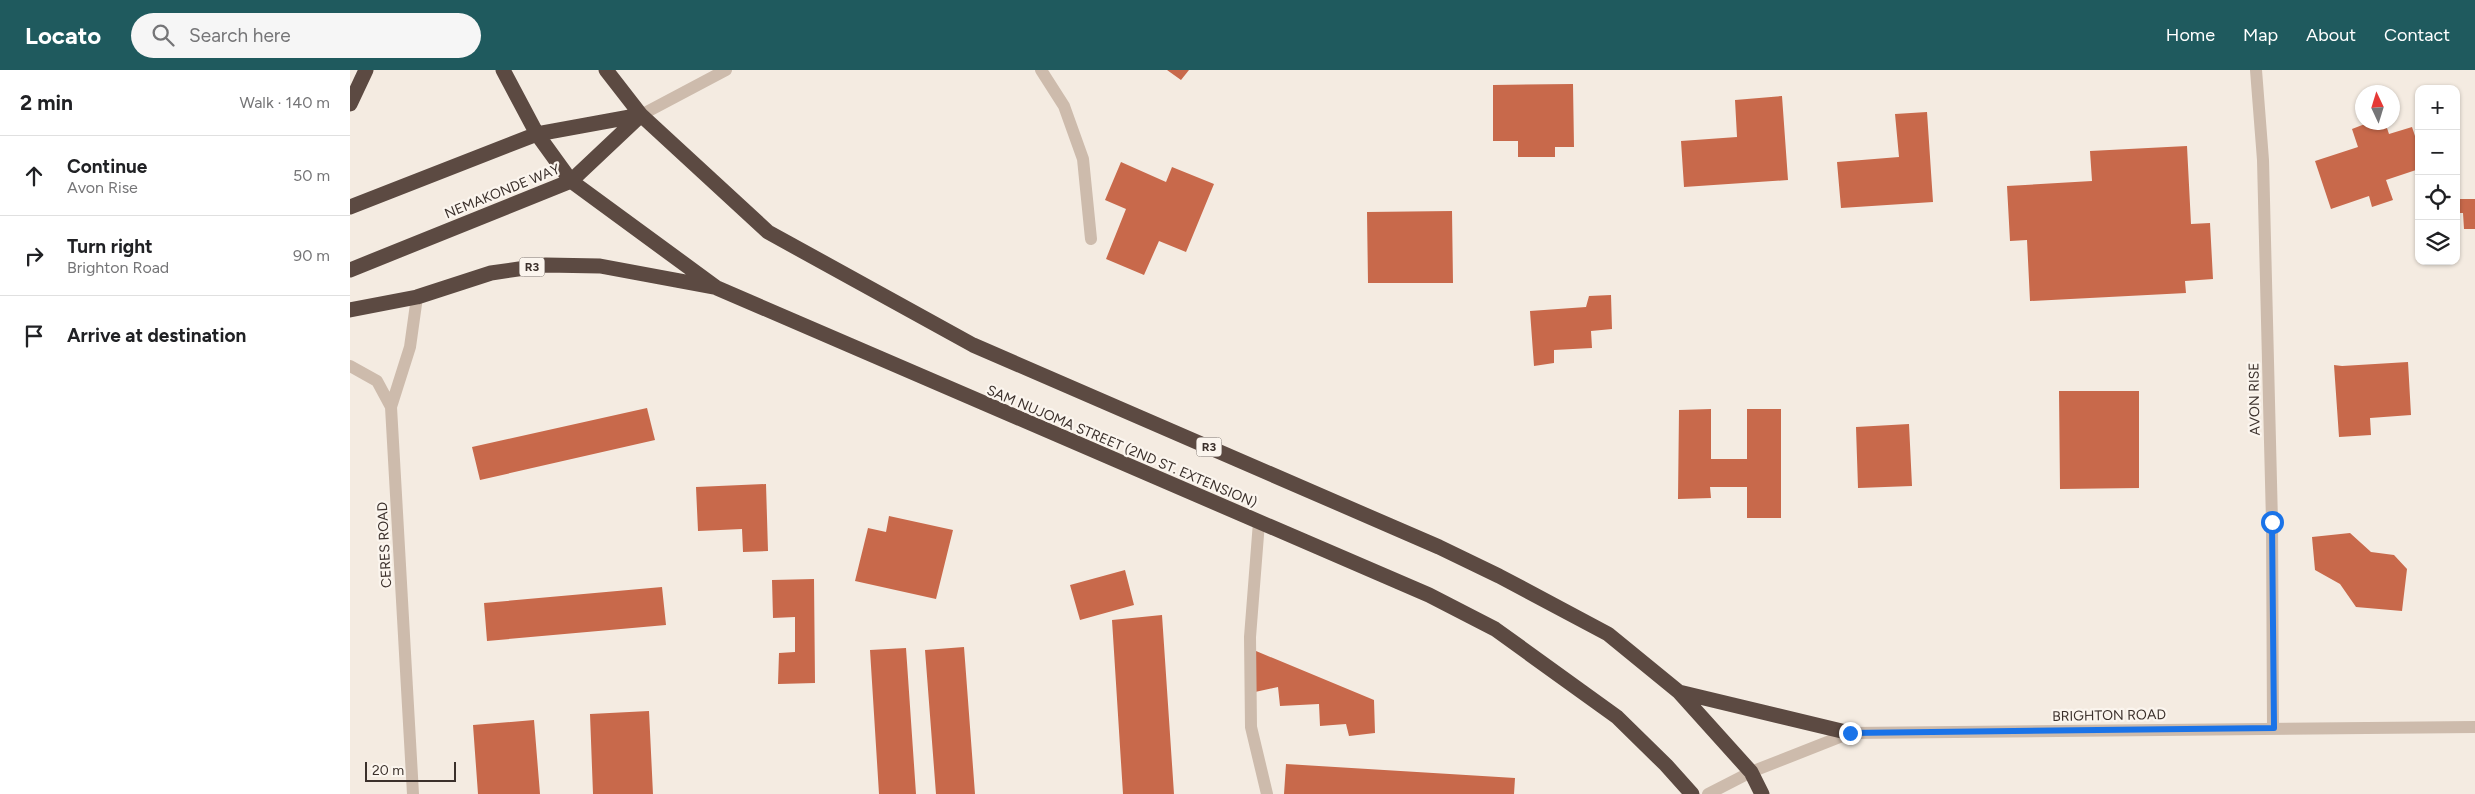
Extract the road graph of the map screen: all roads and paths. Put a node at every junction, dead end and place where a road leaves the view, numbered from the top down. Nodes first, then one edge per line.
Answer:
1 (366, 70) edge
2 (503, 70) edge
3 (606, 70) edge
4 (726, 70) edge
5 (1041, 70) edge
6 (2256, 70) edge
7 (350, 104) edge
8 (641, 115) junction
9 (537, 134) junction
10 (571, 181) junction
11 (350, 206) edge
12 (1091, 239) dead end
13 (350, 270) edge
14 (716, 288) junction
15 (417, 297) junction
16 (350, 310) edge
17 (350, 366) edge
18 (391, 407) junction
19 (1259, 522) junction
20 (1679, 692) junction
21 (2475, 727) edge
22 (2274, 728) junction
23 (1850, 733) junction
24 (1751, 772) junction
25 (412, 794) edge
26 (1267, 794) edge
27 (1692, 794) edge
28 (1708, 794) edge
29 (1762, 794) edge

1 - 7 highway
2 - 9 highway, SAM NUJOMA STREET (2ND ST. EXTENSION)
3 - 8 highway
4 - 8 street, NEMAKONDE WAY
5 - 12 street
6 - 22 street, AVON RISE
8 - 9 highway
8 - 10 highway, NEMAKONDE WAY
8 - 20 highway, R3
9 - 10 highway, SAM NUJOMA STREET (2ND ST. EXTENSION) / R3
9 - 11 highway
10 - 13 highway, NEMAKONDE WAY
10 - 14 highway, SAM NUJOMA STREET (2ND ST. EXTENSION) / R3
14 - 15 highway, R3
14 - 19 highway, SAM NUJOMA STREET (2ND ST. EXTENSION) / R3
15 - 16 highway, R3
15 - 18 street, CERES ROAD
17 - 18 street
18 - 25 street, CERES ROAD
19 - 26 street
19 - 27 highway, SAM NUJOMA STREET (2ND ST. EXTENSION) / R3
20 - 23 highway
20 - 24 highway, R3
21 - 22 street, BRIGHTON ROAD
22 - 23 street, BRIGHTON ROAD
23 - 24 street, BRIGHTON ROAD
24 - 28 street, BRIGHTON ROAD
24 - 29 highway, R3

